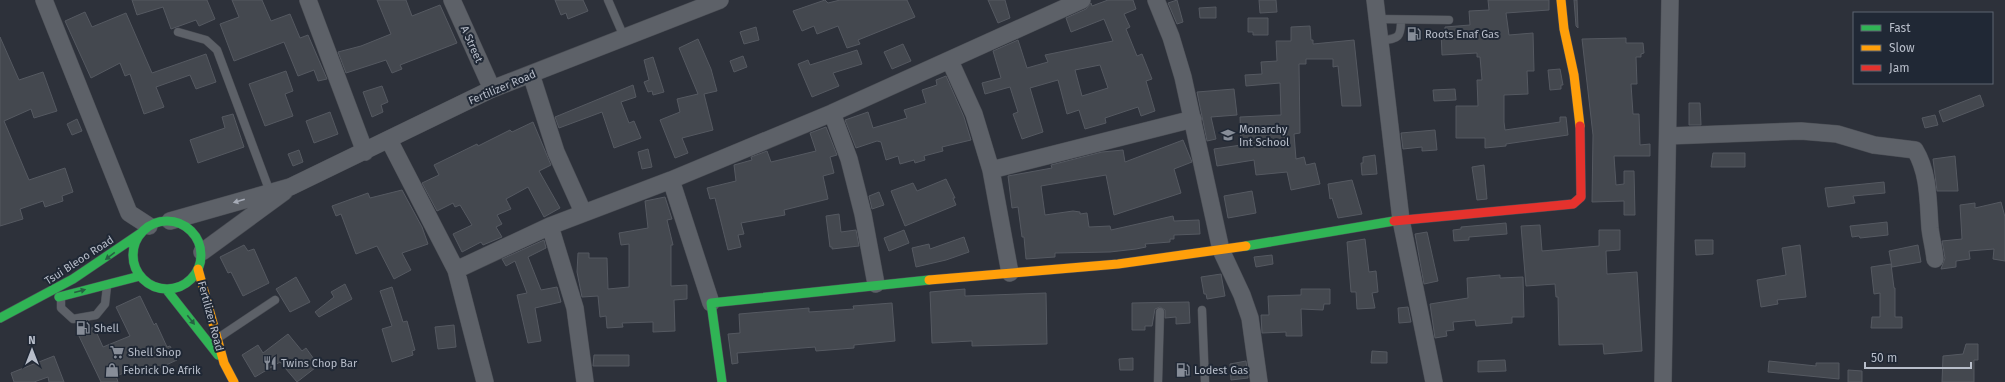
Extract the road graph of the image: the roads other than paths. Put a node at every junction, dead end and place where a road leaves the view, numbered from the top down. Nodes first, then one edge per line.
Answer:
1 (44, 0) edge
2 (308, 0) edge
3 (452, 0) edge
4 (608, 0) edge
5 (720, 0) edge
6 (1082, 0) edge
7 (1156, 0) edge
8 (1375, 0) edge
9 (1561, 0) edge
10 (1670, 0) edge
11 (1377, 19) junction
12 (1401, 20) junction
13 (1449, 20) dead end
14 (178, 32) dead end
15 (624, 37) junction
16 (1380, 41) junction
17 (950, 61) junction
18 (531, 74) junction
19 (492, 89) junction
20 (832, 112) junction
21 (1193, 119) junction
22 (1668, 136) junction
23 (388, 140) junction
24 (365, 152) junction
25 (991, 170) junction
26 (671, 180) junction
27 (290, 186) junction
28 (270, 192) junction
29 (583, 212) junction
30 (1401, 220) junction
31 (170, 221) junction
32 (550, 226) junction
33 (145, 229) junction
34 (1221, 250) junction
35 (202, 252) junction
36 (1935, 259) dead end
37 (198, 269) junction
38 (456, 270) junction
39 (1010, 273) junction
40 (140, 276) junction
41 (107, 283) junction
42 (876, 284) junction
43 (166, 289) junction
44 (60, 296) junction
45 (275, 300) dead end
46 (711, 303) junction
47 (29, 305) junction
48 (1202, 310) dead end
49 (1160, 312) dead end
50 (0, 318) edge
51 (217, 339) junction
52 (224, 363) junction
53 (234, 382) edge
54 (485, 382) edge
55 (585, 382) edge
56 (722, 382) edge
57 (1158, 382) edge
58 (1205, 382) edge
59 (1258, 382) edge
60 (1434, 382) edge
61 (1663, 382) edge

1 - 33 street
2 - 24 street
3 - 19 street, A Street
4 - 15 lane
5 - 15 street, Fertilizer Road
6 - 17 street
7 - 21 street
8 - 11 street
9 - 30 street
10 - 22 street
11 - 12 lane
11 - 16 street
12 - 13 lane
12 - 16 lane
14 - 28 lane
15 - 18 street, Fertilizer Road
16 - 30 street
17 - 20 street
17 - 25 street
18 - 19 street, Fertilizer Road
18 - 29 street
19 - 23 street, Fertilizer Road
20 - 26 street
20 - 42 street
21 - 25 street
21 - 34 street
22 - 36 street
22 - 61 street
23 - 24 street, Fertilizer Road
23 - 38 street
24 - 27 street, Fertilizer Road
25 - 39 street
26 - 29 street
26 - 46 street
27 - 28 street, Fertilizer Road
27 - 35 street, Fertilizer Road
28 -> 31 street, Fertilizer Road
29 - 32 street
30 - 34 street
30 - 60 street
31 - 33 street
31 - 35 street
32 - 38 street
32 - 55 street
33 - 40 street
33 -> 47 street, Tsui Bleoo Road
34 - 39 street
34 - 59 street
35 - 37 street
37 - 43 street
37 - 51 street, Fertilizer Road
38 - 54 street
39 - 42 street
40 - 41 street, Tsui Bleoo Road
40 - 43 street
44 -> 41 street, Tsui Bleoo Road
41 - 44 lane
42 - 46 street
43 -> 52 street, Fertilizer Road
44 - 47 street, Tsui Bleoo Road
45 - 51 lane
46 - 56 street
47 - 50 street, Tsui Bleoo Road
48 - 58 lane
49 - 57 lane
51 - 52 street, Fertilizer Road
52 - 53 street, Fertilizer Road

